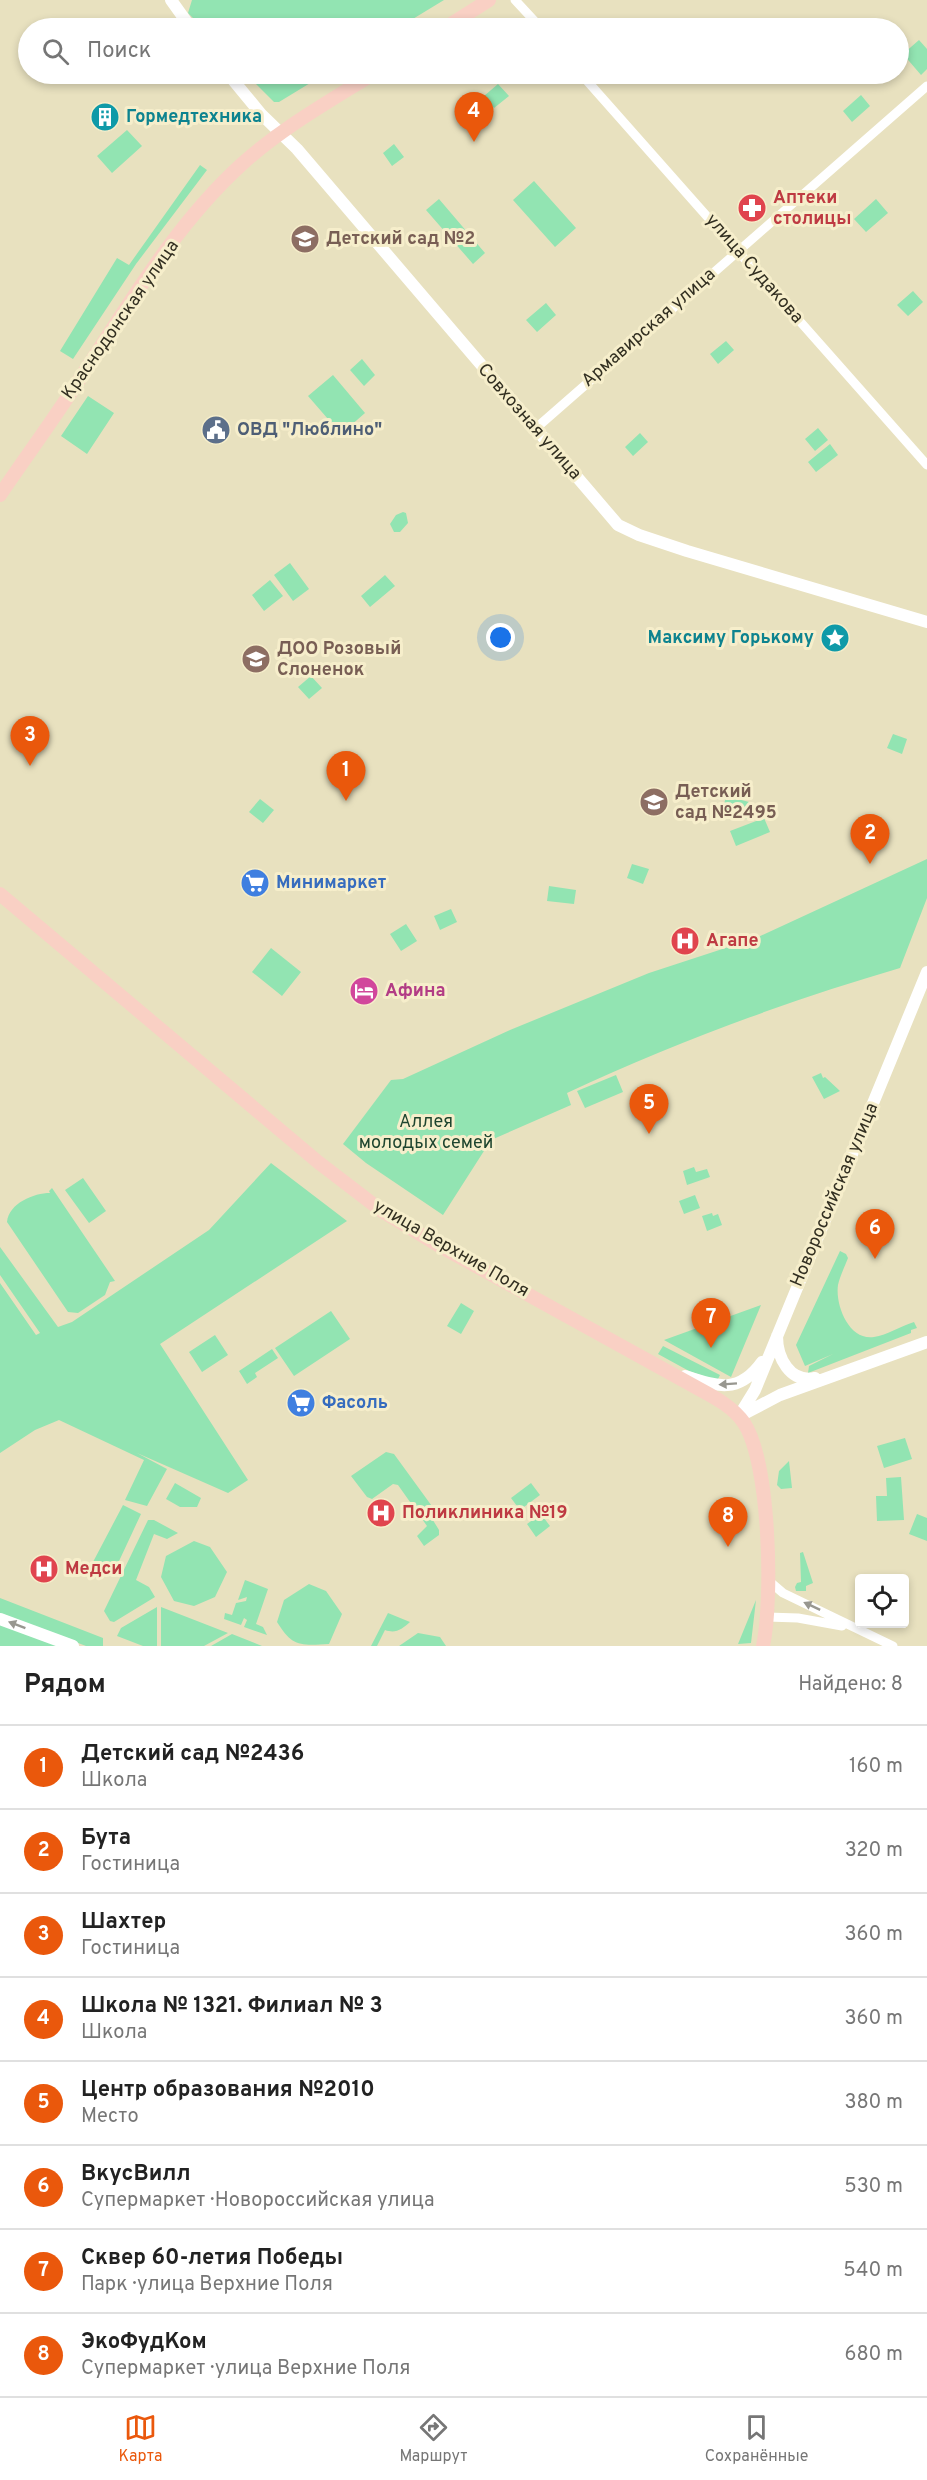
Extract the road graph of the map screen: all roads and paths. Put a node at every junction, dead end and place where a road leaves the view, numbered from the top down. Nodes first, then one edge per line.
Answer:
1 (171, 0) edge
2 (489, 0) edge
3 (515, 0) edge
4 (184, 18) edge
5 (461, 18) edge
6 (532, 18) edge
7 (237, 84) edge
8 (356, 84) edge
9 (590, 84) edge
10 (927, 86) edge
11 (280, 133) junction
12 (738, 251) junction
13 (535, 429) junction
14 (927, 465) edge
15 (0, 495) edge
16 (927, 622) edge
17 (0, 894) edge
18 (927, 972) edge
19 (777, 1335) junction
20 (927, 1342) edge
21 (771, 1349) junction
22 (666, 1370) junction
23 (835, 1375) junction
24 (739, 1416) junction
25 (769, 1581) junction
26 (767, 1617) junction
27 (0, 1619) edge
28 (856, 1629) junction
29 (73, 1646) edge
30 (763, 1646) edge
31 (893, 1646) edge

1 - 4 street
2 - 5 main road
3 - 6 street
7 - 11 street, Совхозная улица
8 - 11 main road, Краснодонская улица
9 - 12 street, улица Судакова
10 - 12 street, Армавирская улица
11 - 13 street, Совхозная улица
11 - 15 main road, Краснодонская улица
12 - 13 street, Армавирская улица
12 - 14 street, улица Судакова
13 - 16 street, Совхозная улица
17 - 22 main road, улица Верхние Поля
18 - 19 street, Новороссийская улица
19 - 21 street, Новороссийская улица
19 - 23 street
20 - 23 street
21 -> 22 street
21 - 24 street, Новороссийская улица
22 - 24 main road, улица Верхние Поля
23 - 24 street
24 - 25 main road, улица Верхние Поля
25 - 26 main road, улица Верхние Поля
28 -> 25 street
26 - 28 street
26 - 30 main road, улица Верхние Поля
29 -> 27 street
28 - 31 street

